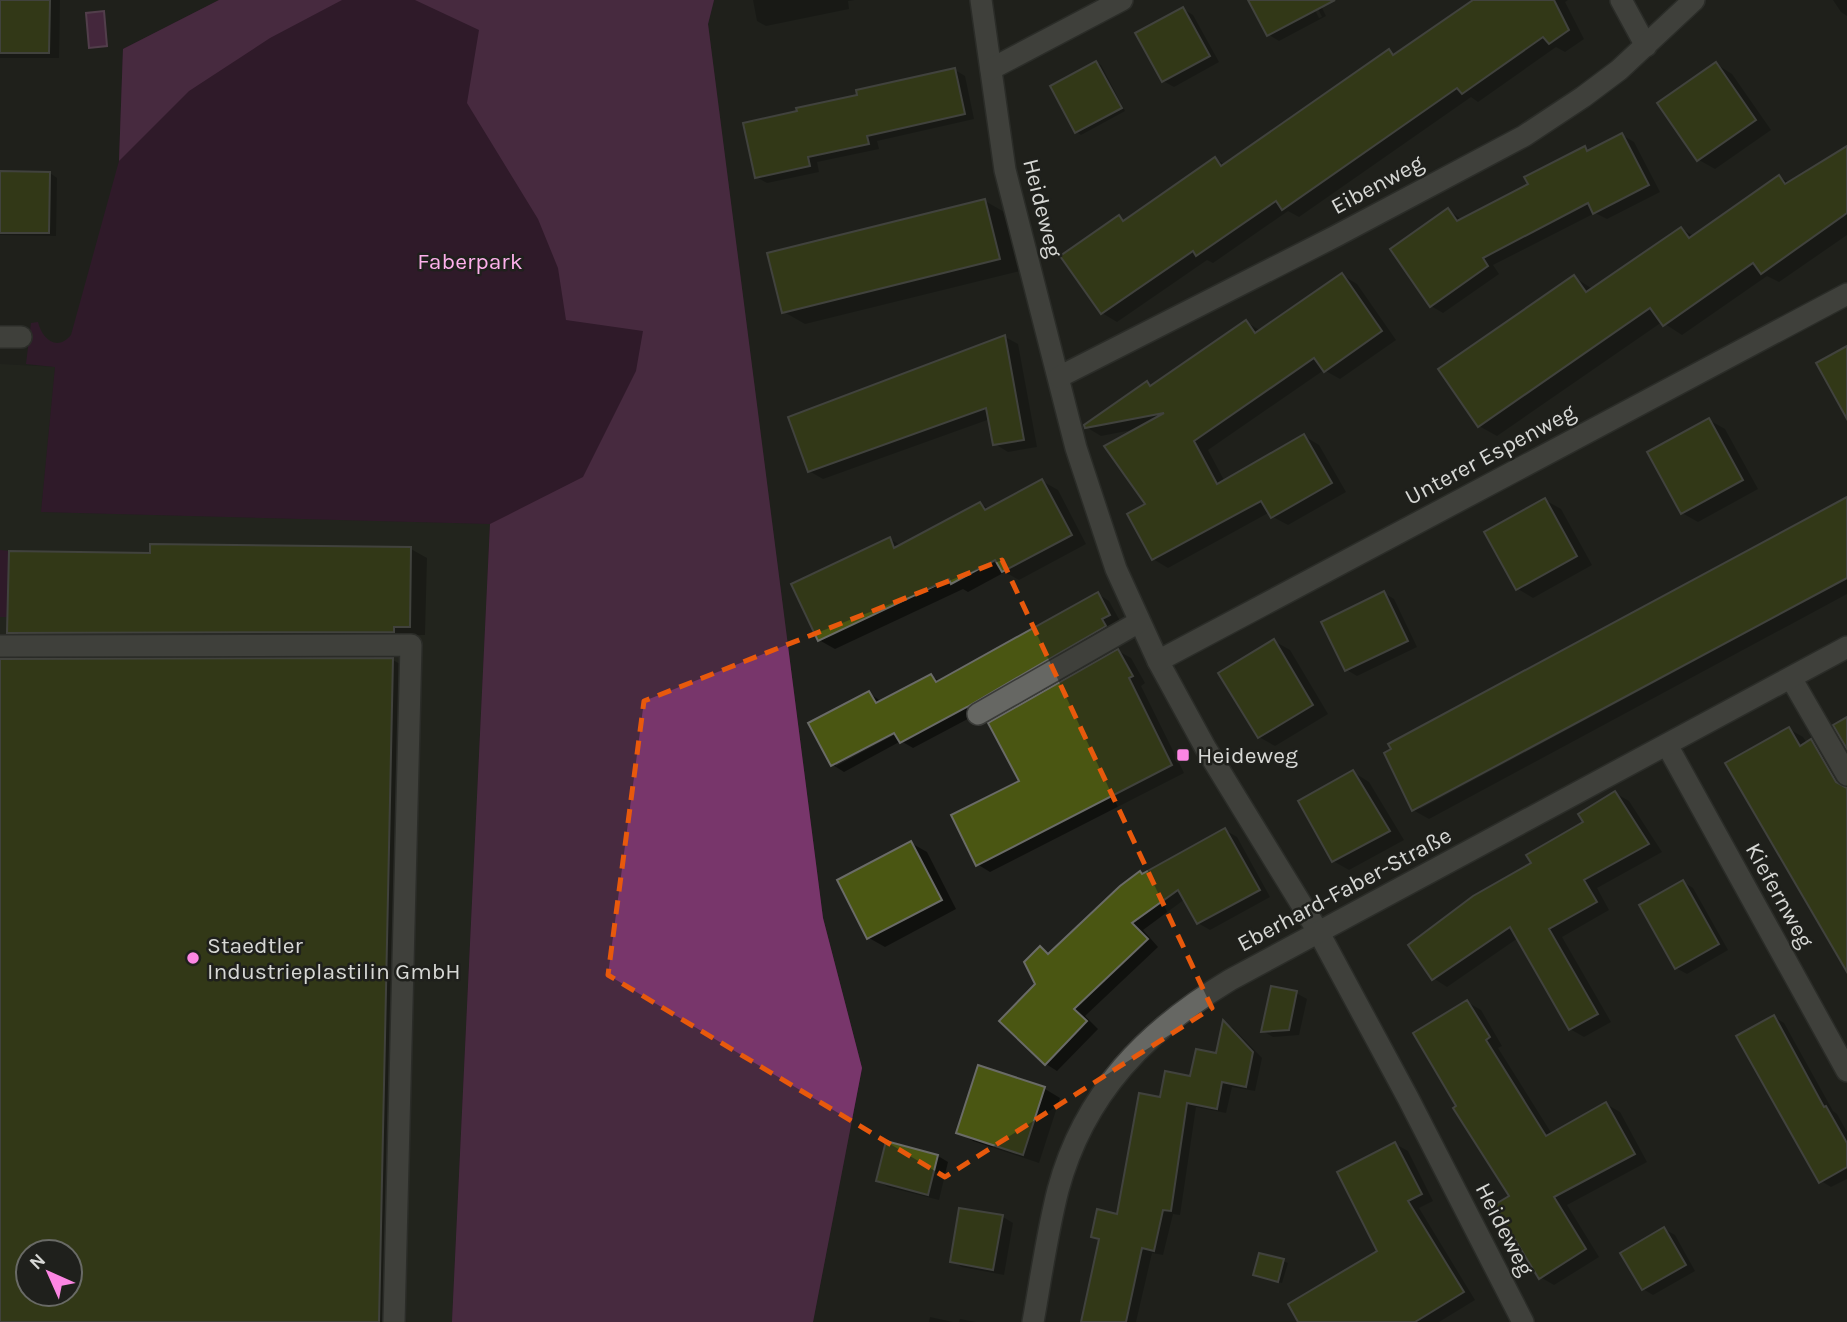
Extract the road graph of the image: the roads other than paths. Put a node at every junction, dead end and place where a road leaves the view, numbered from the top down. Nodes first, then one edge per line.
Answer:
1 (981, 0) edge
2 (1122, 0) edge
3 (1621, 0) edge
4 (1694, 0) edge
5 (1646, 46) junction
6 (991, 69) junction
7 (1847, 295) edge
8 (1059, 377) junction
9 (1139, 622) junction
10 (0, 646) edge
11 (1847, 647) edge
12 (1158, 661) junction
13 (1791, 678) junction
14 (978, 714) dead end
15 (1667, 745) junction
16 (1847, 775) edge
17 (1319, 933) junction
18 (1847, 1070) edge
19 (394, 1322) edge
20 (1033, 1322) edge
21 (1523, 1322) edge

1 - 6 street, Heideweg
2 - 6 street
3 - 5 street
4 - 5 street, Eibenweg
5 - 8 street, Eibenweg
6 - 8 street, Heideweg
7 - 12 street, Unterer Espenweg
8 - 9 street, Heideweg
9 - 12 street, Heideweg
9 - 14 street
10 - 19 street
11 - 13 street, Eberhard-Faber-Straße
12 - 17 street, Heideweg
13 - 15 street, Eberhard-Faber-Straße
13 - 16 street
15 - 17 street, Eberhard-Faber-Straße
15 - 18 street, Kiefernweg
17 - 20 street, Eberhard-Faber-Straße
17 - 21 street, Heideweg

